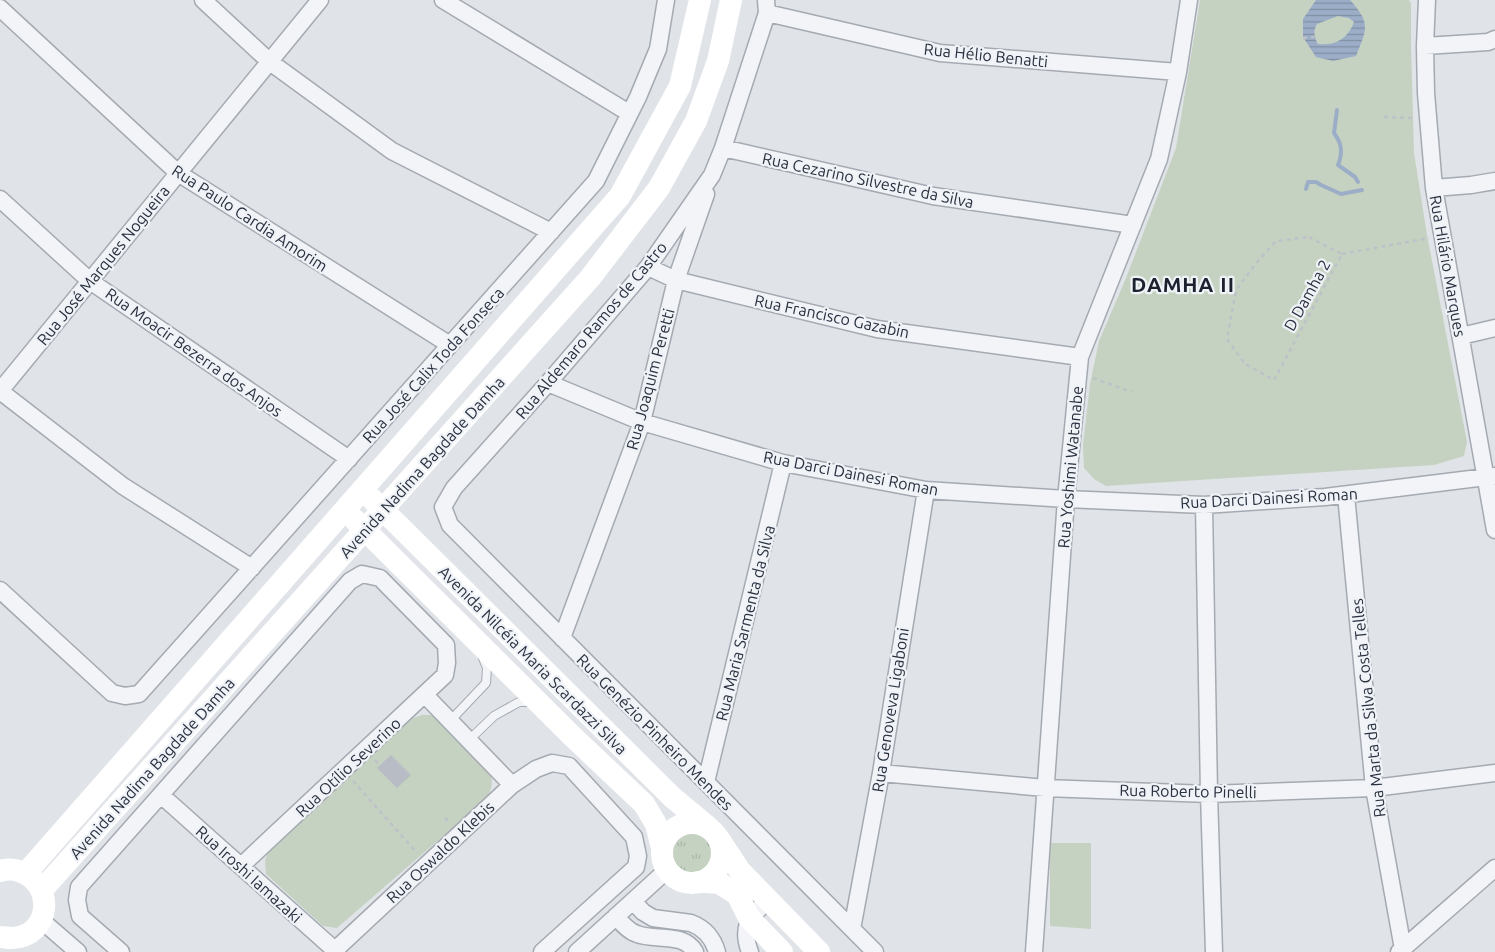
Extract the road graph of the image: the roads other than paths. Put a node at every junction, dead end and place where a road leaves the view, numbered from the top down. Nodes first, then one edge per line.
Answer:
1 (203, 0) edge
2 (320, 0) edge
3 (442, 0) edge
4 (666, 0) edge
5 (700, 0) edge
6 (731, 0) edge
7 (1189, 0) edge
8 (1427, 0) edge
9 (766, 6) edge
10 (0, 8) edge
11 (1495, 39) edge
12 (1425, 46) junction
13 (270, 62) junction
14 (1178, 72) junction
15 (629, 113) junction
16 (722, 148) junction
17 (178, 174) junction
18 (712, 175) junction
19 (1495, 181) edge
20 (1434, 188) junction
21 (0, 199) edge
22 (1133, 225) junction
23 (551, 232) junction
24 (648, 267) junction
25 (676, 280) junction
26 (90, 281) junction
27 (1495, 328) edge
28 (1461, 336) junction
29 (450, 345) junction
30 (1079, 364) junction
31 (548, 383) junction
32 (0, 391) edge
33 (642, 422) junction
34 (349, 459) junction
35 (783, 463) junction
36 (1490, 477) edge
37 (362, 489) junction
38 (926, 490) junction
39 (1346, 495) junction
40 (1066, 499) junction
41 (1204, 505) junction
42 (443, 507) joint
43 (344, 509) junction
44 (383, 510) junction
45 (365, 530) junction
46 (1495, 530) edge
47 (252, 568) junction
48 (0, 590) edge
49 (495, 622) junction
50 (562, 638) junction
51 (476, 640) junction
52 (447, 663) joint
53 (425, 695) junction
54 (538, 702) junction
55 (590, 716) junction
56 (450, 721) junction
57 (571, 735) junction
58 (469, 740) junction
59 (880, 773) junction
60 (1495, 773) edge
61 (706, 782) junction
62 (512, 785) junction
63 (1045, 788) junction
64 (1374, 788) junction
65 (1209, 794) junction
66 (160, 795) junction
67 (712, 831) junction
68 (662, 848) junction
69 (240, 866) junction
70 (1495, 868) edge
71 (667, 870) junction
72 (0, 871) edge
73 (26, 873) junction
74 (698, 882) junction
75 (42, 890) junction
76 (768, 900) junction
77 (633, 901) junction
78 (616, 916) junction
79 (749, 918) junction
80 (41, 920) junction
81 (852, 929) junction
82 (0, 937) edge
83 (710, 937) junction
84 (1401, 950) edge
85 (336, 951) edge
86 (695, 951) edge
87 (78, 952) edge
88 (122, 952) edge
89 (542, 952) edge
90 (577, 952) edge
91 (717, 952) edge
92 (750, 952) edge
93 (782, 952) edge
94 (819, 952) edge
95 (875, 952) edge
96 (1034, 952) edge
97 (1214, 952) edge

1 - 13 street
2 - 13 street, Rua José Marques Nogueira
3 - 15 street
4 - 15 street, Rua José Calix Toda Fonseca
5 - 37 street, Avenida Nadima Bagdade Damha
6 - 44 street, Avenida Nadima Bagdade Damha
7 - 14 street, Rua Yoshimi Watanabe
8 - 12 street, Rua Hilário Marques
9 - 14 street, Rua Hélio Benatti
9 - 16 street, Rua Aldemaro Ramos de Castro
10 - 17 street, Rua Paulo Cardia Amorim
11 - 12 street
12 - 20 street, Rua Hilário Marques
13 - 17 street, Rua José Marques Nogueira
13 - 23 street
14 - 22 street, Rua Yoshimi Watanabe
15 - 23 street, Rua José Calix Toda Fonseca
16 - 18 street, Rua Aldemaro Ramos de Castro
16 - 22 street, Rua Cezarino Silvestre da Silva
17 - 26 street, Rua José Marques Nogueira
17 - 29 street, Rua Paulo Cardia Amorim
18 - 24 street, Rua Aldemaro Ramos de Castro
18 - 25 street, Rua Joaquim Peretti
19 - 20 street
20 - 28 street, Rua Hilário Marques
21 - 26 street, Rua Moacir Bezerra dos Anjos
22 - 30 street, Rua Yoshimi Watanabe
23 - 29 street, Rua José Calix Toda Fonseca
24 - 25 street, Rua Francisco Gazabin
24 - 31 street, Rua Aldemaro Ramos de Castro
25 - 30 street, Rua Francisco Gazabin
25 - 33 street, Rua Joaquim Peretti
26 - 32 street, Rua José Marques Nogueira
26 - 34 street, Rua Moacir Bezerra dos Anjos
27 - 28 street
28 - 36 street, Rua Hilário Marques
29 - 34 street, Rua José Calix Toda Fonseca
30 - 40 street, Rua Yoshimi Watanabe
31 - 33 street, Rua Darci Dainesi Roman
31 - 42 street, Rua Aldemaro Ramos de Castro
32 - 47 street
33 - 35 street, Rua Darci Dainesi Roman
33 - 50 street, Rua Joaquim Peretti
34 - 47 street, Rua José Calix Toda Fonseca
35 - 38 street, Rua Darci Dainesi Roman
35 - 61 street, Rua Maria Sarmenta da Silva
36 - 39 street, Rua Darci Dainesi Roman
36 - 46 street, Rua Hilário Marques
37 - 43 street, Avenida Nadima Bagdade Damha
37 - 44 street, Avenida Nilcéia Maria Scardazzi Silva
38 - 40 street, Rua Darci Dainesi Roman
38 - 59 street, Rua Genoveva Ligaboni
39 - 41 street, Rua Darci Dainesi Roman
39 - 64 street, Rua Marta da Silva Costa Telles
40 - 41 street, Rua Darci Dainesi Roman
40 - 63 street, Rua Yoshimi Watanabe
41 - 65 street
42 - 50 street, Rua Genézio Pinheiro Mendes
43 - 45 street, Avenida Nilcéia Maria Scardazzi Silva
43 - 73 street, Avenida Nadima Bagdade Damha
44 - 45 street, Avenida Nadima Bagdade Damha
44 - 49 street, Avenida Nilcéia Maria Scardazzi Silva
45 - 51 street, Avenida Nilcéia Maria Scardazzi Silva
45 - 75 street, Avenida Nadima Bagdade Damha
47 - 48 street, Rua José Calix Toda Fonseca
49 - 51 street
49 - 55 street, Avenida Nilcéia Maria Scardazzi Silva
50 - 61 street, Rua Genézio Pinheiro Mendes
51 - 54 street, Avenida Nilcéia Maria Scardazzi Silva
51 - 56 lane
52 - 53 street, Rua Otílio Severino
52 - 66 street, Avenida Nadima Bagdade Damha
53 - 56 street
53 - 69 street, Rua Otílio Severino
54 - 57 street, Avenida Nilcéia Maria Scardazzi Silva
54 - 58 lane
55 - 57 street
55 - 67 street, Avenida Nilcéia Maria Scardazzi Silva
56 - 58 street
57 - 68 street, Avenida Nilcéia Maria Scardazzi Silva
58 - 62 street
59 - 63 street, Rua Roberto Pinelli
59 - 81 street, Rua Genoveva Ligaboni
60 - 64 street, Rua Roberto Pinelli
61 - 81 street, Rua Genézio Pinheiro Mendes
62 - 85 street, Rua Oswaldo Klebis
62 - 89 street, Rua Oswaldo Klebis
63 - 65 street, Rua Roberto Pinelli
63 - 96 street, Rua Yoshimi Watanabe
64 - 65 street, Rua Roberto Pinelli
64 - 84 street, Rua Marta da Silva Costa Telles
65 - 97 street
66 - 69 street, Rua Iroshi Iamazaki
66 - 88 street, Avenida Nadima Bagdade Damha
67 - 68 street
67 - 74 street
67 - 76 street, Avenida Nilcéia Maria Scardazzi Silva
68 - 71 street
69 - 85 street, Rua Iroshi Iamazaki
70 - 84 street
71 - 74 street
71 - 77 street
72 - 73 street
73 - 75 street
74 - 79 street
75 - 80 street
76 - 79 street
76 - 94 street, Avenida Nilcéia Maria Scardazzi Silva
77 - 78 street
77 - 83 street
78 - 86 street
78 - 90 street
79 - 92 street
79 - 93 street
80 - 82 street
80 - 87 street
81 - 95 street, Rua Genézio Pinheiro Mendes
83 - 86 street
83 - 91 street

